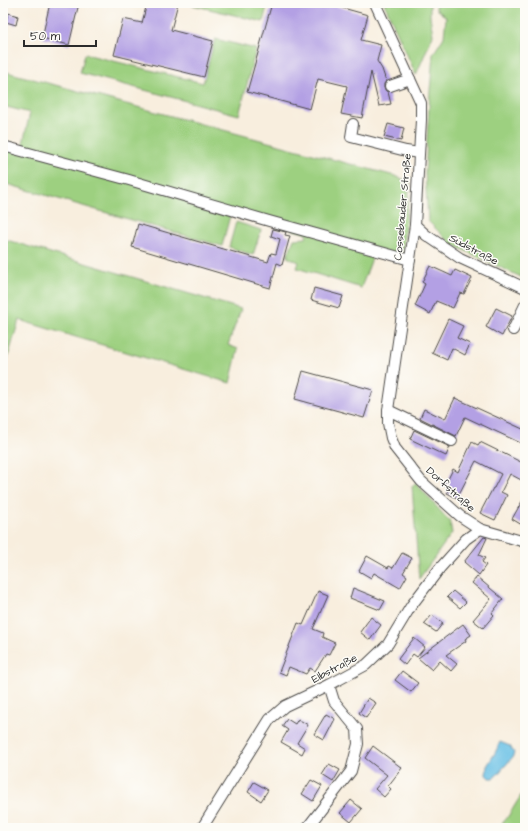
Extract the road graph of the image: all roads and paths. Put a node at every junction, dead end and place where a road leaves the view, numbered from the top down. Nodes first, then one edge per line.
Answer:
1 (375, 3) edge
2 (410, 79) junction
3 (390, 86) dead end
4 (353, 124) dead end
5 (3, 146) edge
6 (419, 153) junction
7 (415, 225) junction
8 (410, 260) junction
9 (525, 288) edge
10 (525, 305) edge
11 (513, 330) dead end
12 (388, 410) junction
13 (388, 423) joint
14 (452, 441) dead end
15 (480, 529) junction
16 (525, 542) edge
17 (329, 685) junction
18 (202, 828) edge
19 (307, 828) edge

1 - 2 street, Cossebauder Straße
2 - 3 street
2 - 6 street, Cossebauder Straße
4 - 6 street
5 - 8 street
6 - 7 street, Cossebauder Straße
7 - 8 street, Cossebauder Straße
7 - 9 street, Südstraße
8 - 12 street, Cossebauder Straße
10 - 11 street
12 - 13 street, Cossebauder Straße
12 - 14 street
13 - 15 street, Dorfstraße
15 - 16 street, Dorfstraße
15 - 17 street, Elbstraße
17 - 18 street, Elbstraße
17 - 19 street

